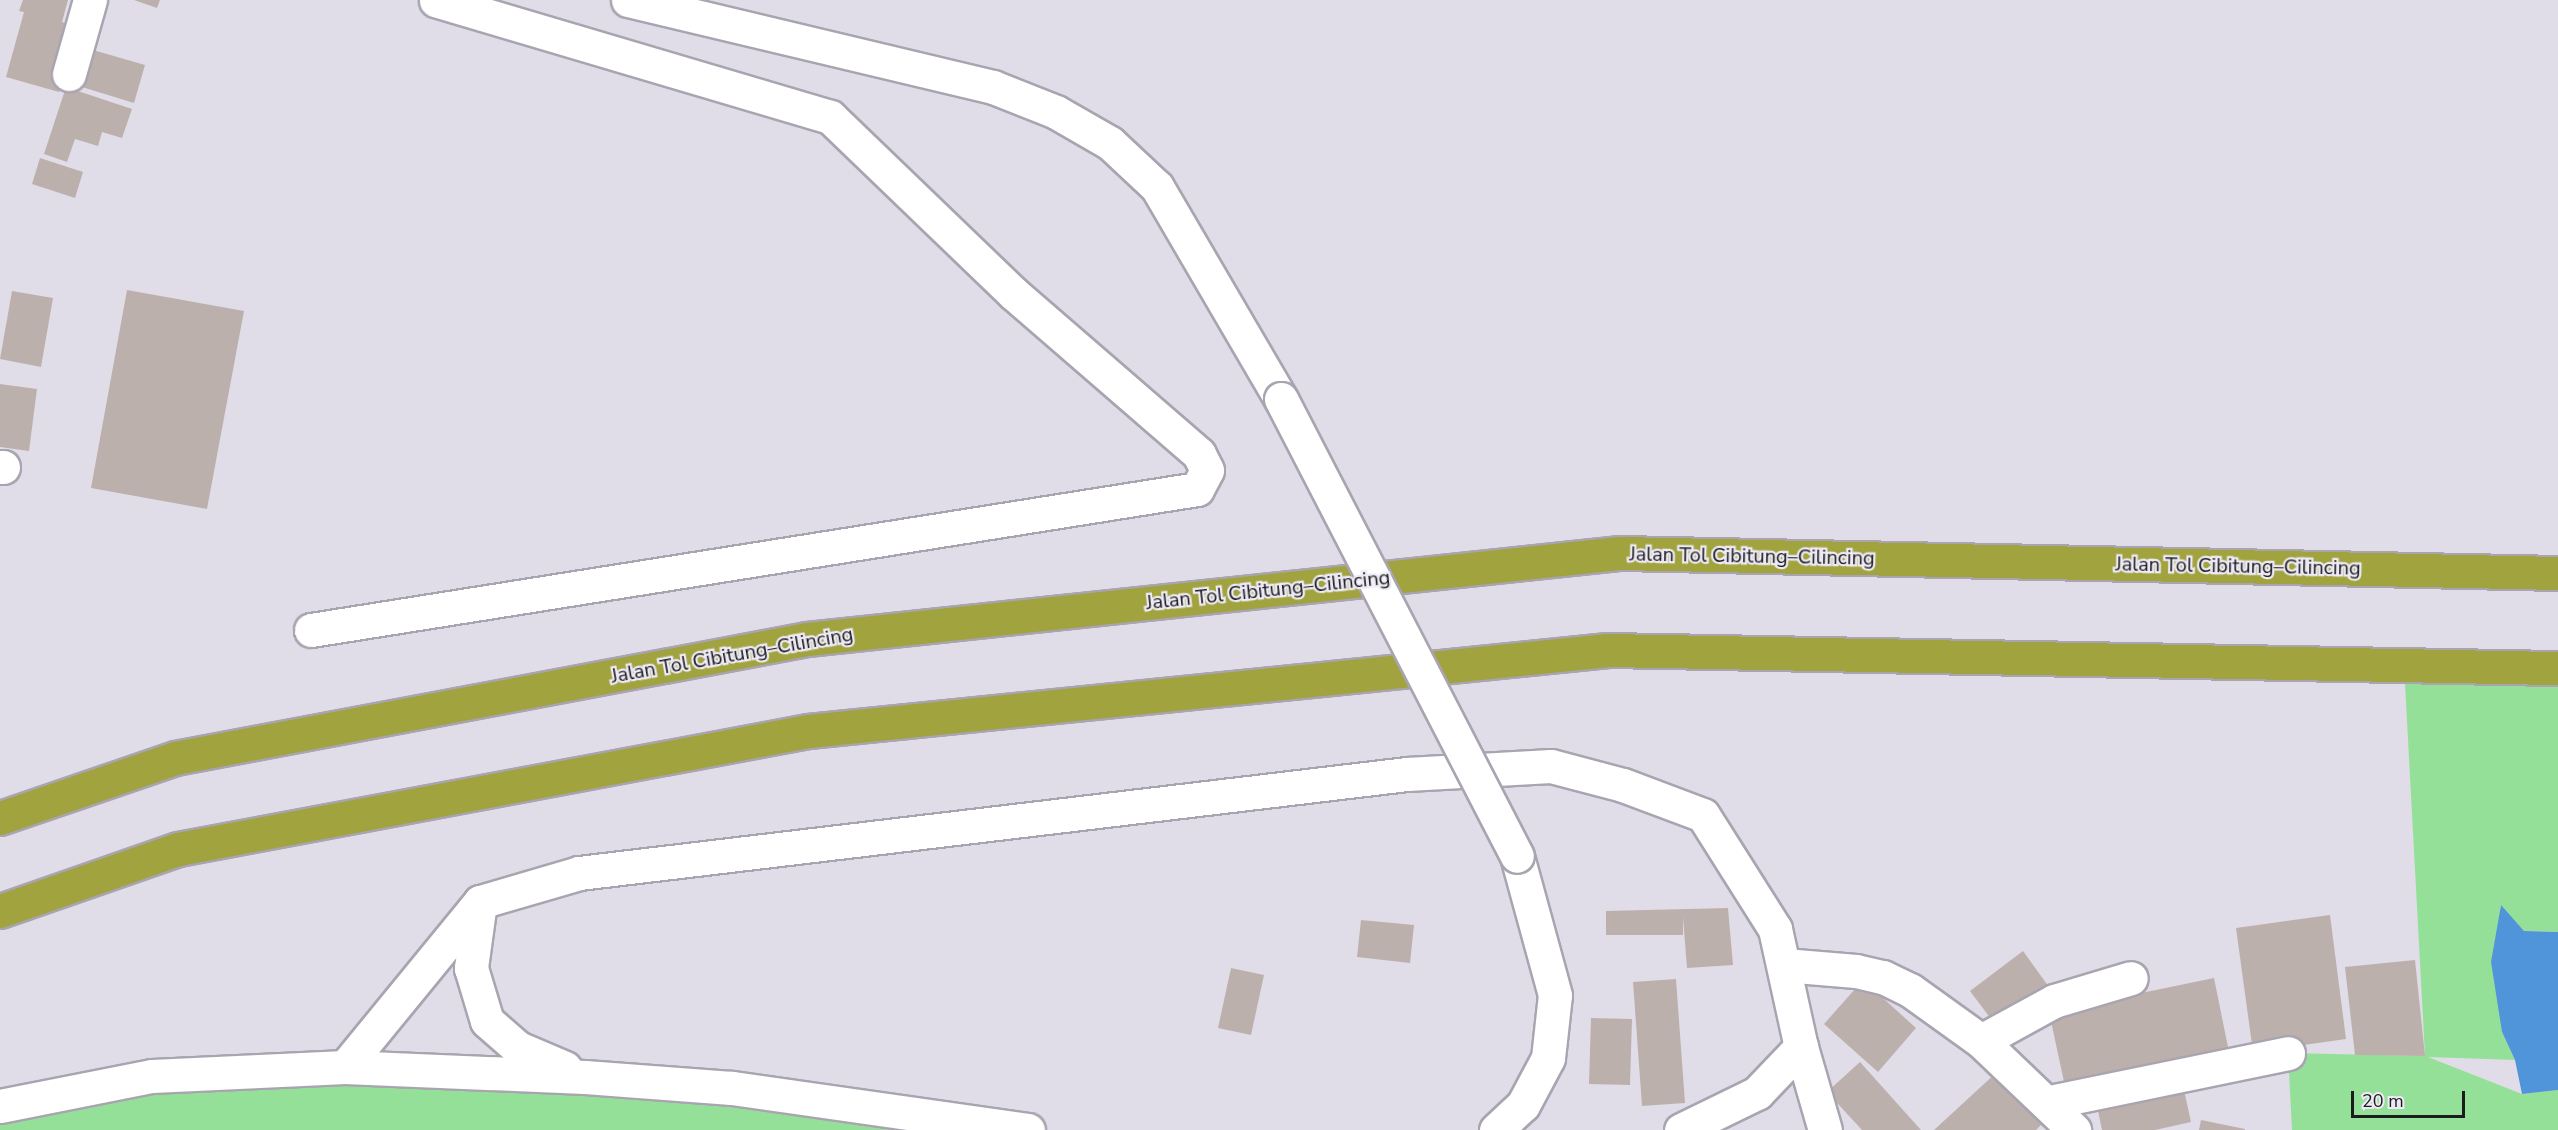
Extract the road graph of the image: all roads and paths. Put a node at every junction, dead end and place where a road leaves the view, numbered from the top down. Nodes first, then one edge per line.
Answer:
1 (90, 0) edge
2 (436, 0) edge
3 (628, 0) edge
4 (69, 74) dead end
5 (2558, 573) edge
6 (310, 630) dead end
7 (2558, 668) edge
8 (0, 818) edge
9 (480, 903) junction
10 (0, 911) edge
11 (1784, 965) junction
12 (2131, 978) dead end
13 (1981, 1041) junction
14 (1801, 1047) junction
15 (2288, 1053) dead end
16 (345, 1067) junction
17 (585, 1077) junction
18 (732, 1088) junction
19 (2050, 1102) junction
20 (0, 1106) edge
21 (890, 1130) edge
22 (1028, 1130) edge
23 (1496, 1130) edge
24 (1681, 1130) edge
25 (1825, 1130) edge
26 (2074, 1130) edge

1 - 4 street
2 - 6 street
3 - 23 street, bridge
5 - 8 highway, Jalan Tol Cibitung–Cilincing
7 - 10 highway
9 - 11 street
9 - 16 street
9 - 17 street
11 - 13 street
11 - 14 street
12 - 13 street
13 - 19 street
14 - 24 street
14 - 25 street
15 - 19 street
16 - 17 street
16 - 20 street
17 - 18 street
18 - 21 street
18 - 22 street
19 - 26 street

